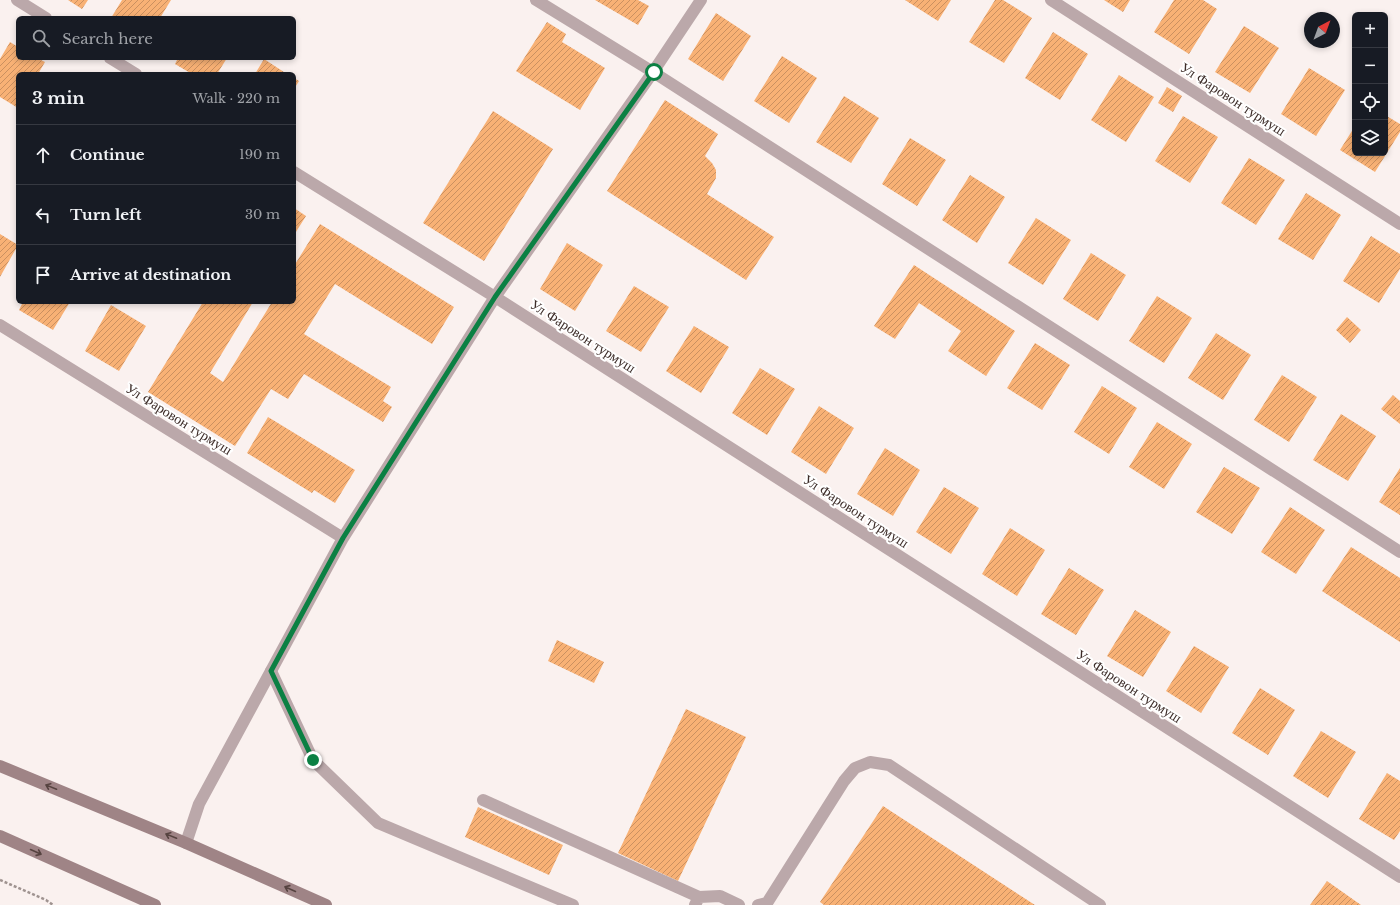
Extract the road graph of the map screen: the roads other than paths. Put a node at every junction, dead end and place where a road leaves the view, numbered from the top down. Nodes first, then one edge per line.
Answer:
1 (17, 0) edge
2 (536, 0) edge
3 (701, 0) edge
4 (1051, 0) edge
5 (43, 16) edge
6 (113, 60) edge
7 (133, 72) edge
8 (654, 72) junction
9 (296, 173) edge
10 (1400, 224) edge
11 (495, 297) junction
12 (0, 325) edge
13 (343, 538) junction
14 (1400, 552) edge
15 (271, 671) junction
16 (0, 766) edge
17 (483, 800) dead end
18 (0, 836) edge
19 (186, 843) junction
20 (1400, 877) edge
21 (697, 901) edge
22 (765, 904) edge
23 (155, 905) edge
24 (326, 905) edge
25 (573, 905) edge
26 (739, 905) edge
27 (1100, 905) edge

1 - 5 street
2 - 8 street
3 - 8 street
4 - 10 street, Ул Фаровон турмуш
6 - 7 street
8 - 11 street
8 - 14 street
9 - 11 street, Ул Фаровон турмуш
11 - 13 street
11 - 20 street, Ул Фаровон турмуш
12 - 13 street, Ул Фаровон турмуш
13 - 15 street
15 - 19 street
15 - 25 street
19 -> 16 street
17 - 21 street
18 -> 23 street
24 -> 19 street
21 - 26 street
22 - 27 street

